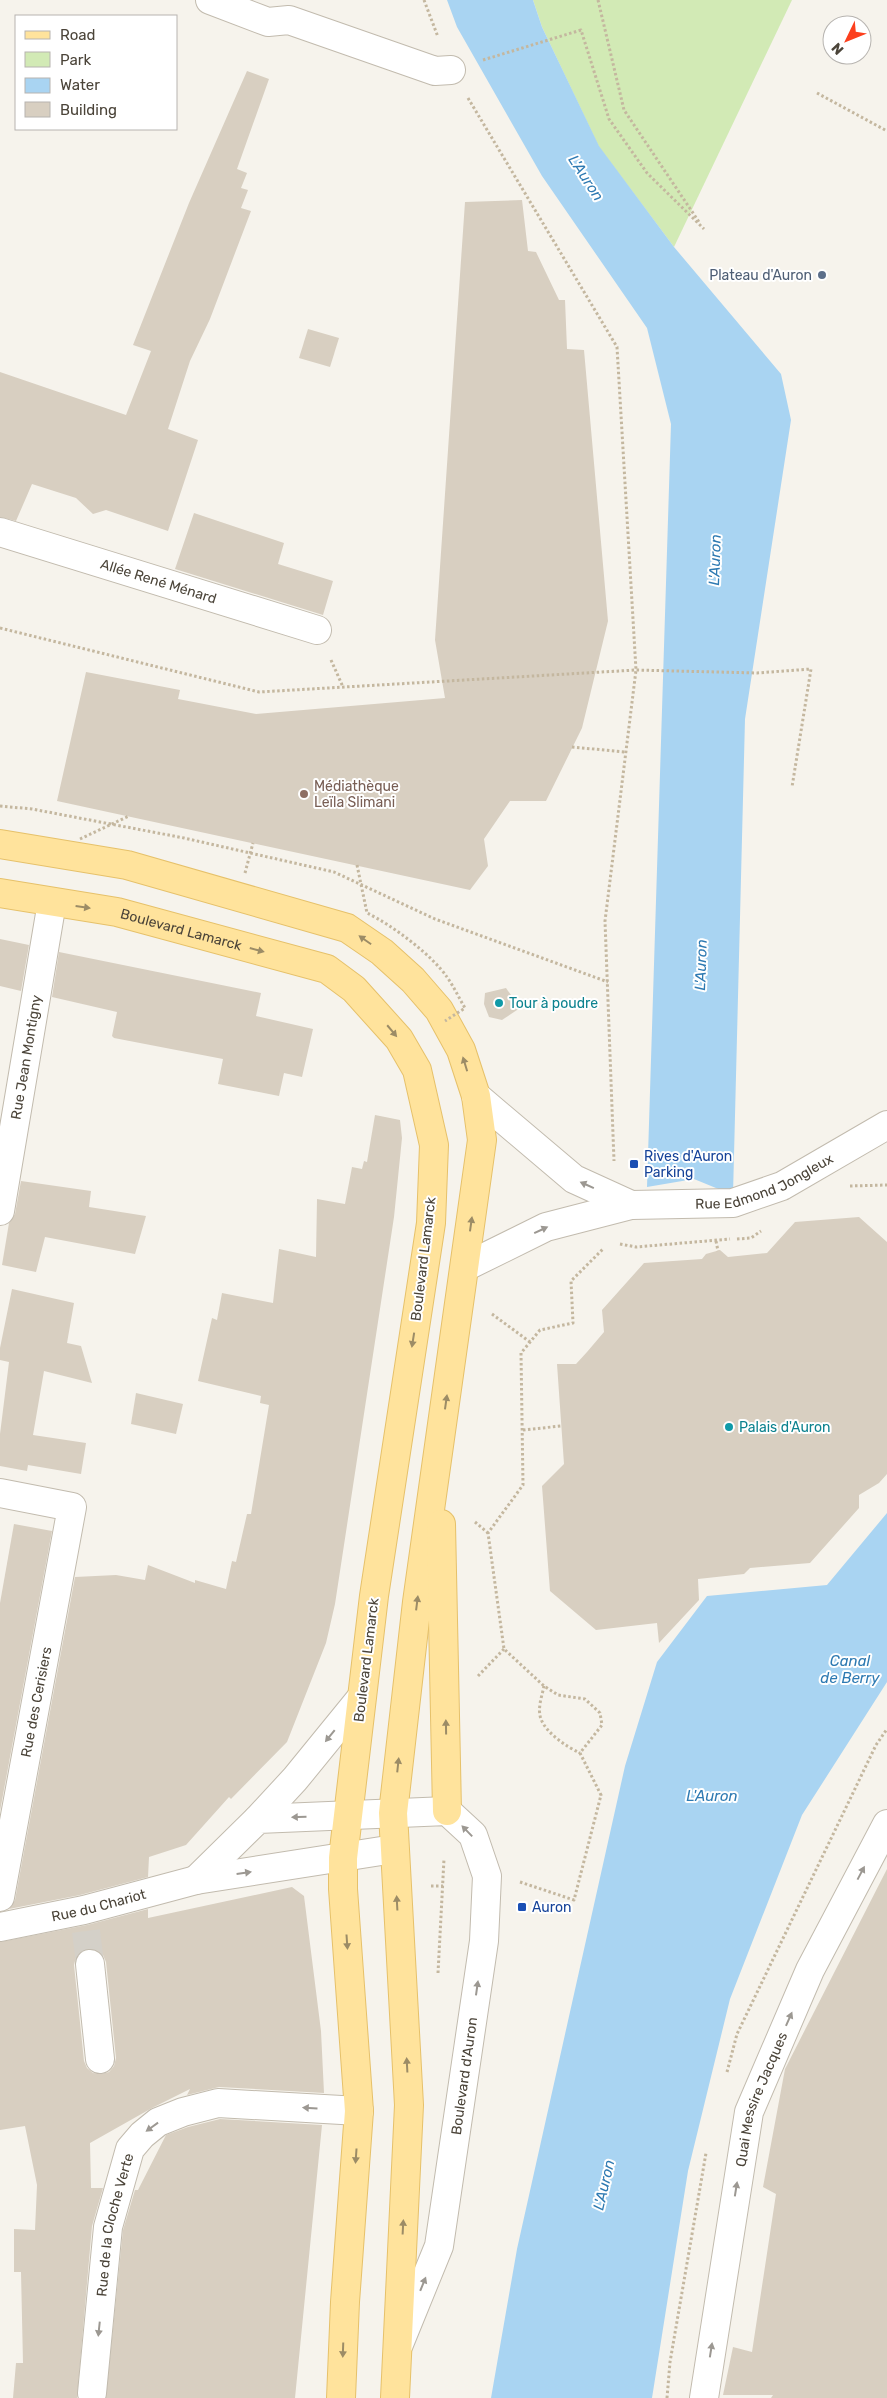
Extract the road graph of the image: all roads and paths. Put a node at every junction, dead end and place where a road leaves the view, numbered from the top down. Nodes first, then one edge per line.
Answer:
1 (210, 0) edge
2 (598, 0) edge
3 (484, 60) dead end
4 (451, 70) joint
5 (817, 93) dead end
6 (887, 131) edge
7 (0, 532) edge
8 (0, 628) edge
9 (317, 630) dead end
10 (636, 670) junction
11 (572, 748) dead end
12 (625, 752) junction
13 (792, 787) dead end
14 (128, 816) dead end
15 (80, 839) dead end
16 (253, 843) dead end
17 (0, 844) edge
18 (357, 865) dead end
19 (245, 873) dead end
20 (0, 893) edge
21 (52, 902) junction
22 (444, 1021) junction
23 (476, 1096) junction
24 (887, 1125) edge
25 (642, 1204) junction
26 (0, 1211) edge
27 (716, 1241) dead end
28 (718, 1250) dead end
29 (464, 1280) junction
30 (530, 1342) junction
31 (561, 1426) dead end
32 (523, 1430) junction
33 (439, 1450) junction
34 (0, 1493) edge
35 (544, 1686) junction
36 (360, 1698) junction
37 (580, 1753) junction
38 (447, 1811) junction
39 (393, 1813) junction
40 (348, 1815) junction
41 (258, 1819) junction
42 (887, 1824) edge
43 (394, 1849) junction
44 (343, 1858) junction
45 (487, 1876) junction
46 (196, 1880) junction
47 (0, 1897) edge
48 (0, 1927) edge
49 (90, 1964) tunnel mouth
50 (100, 2060) dead end
51 (359, 2111) junction
52 (398, 2346) junction
53 (92, 2393) dead end
54 (341, 2398) edge
55 (395, 2398) edge
56 (704, 2398) edge

1 - 4 street
2 - 3 path
4 - 10 path
5 - 6 path
7 - 9 street, Allée René Ménard
8 - 10 path
10 - 12 path
10 - 13 path
11 - 12 path
12 - 25 path
14 - 15 path, bridge
16 - 19 path, bridge
22 -> 17 main road
18 - 22 path, bridge
20 - 21 main road, Boulevard Lamarck
21 - 26 street, Rue Jean Montigny
21 -> 36 main road, Boulevard Lamarck
23 -> 22 main road
25 -> 23 street, Rue Edmond Jongleux
29 -> 23 main road
24 - 25 street, Rue Edmond Jongleux
29 -> 25 street, Rue Edmond Jongleux
25 - 30 path
27 - 28 path
29 - 30 path
33 -> 29 main road
30 - 32 path
31 - 32 path
32 - 35 path
38 -> 33 main road
39 -> 33 main road
34 - 47 street, Rue des Cerisiers
35 - 37 path
35 - 37 path
36 - 40 main road, Boulevard Lamarck
36 -> 41 street, Rue du Chariot
37 - 45 path
38 - 39 street
45 -> 38 street, Boulevard d'Auron
39 - 40 street
39 - 43 main road, Boulevard d'Auron
40 -> 41 street
40 - 44 main road, Boulevard Lamarck
41 - 46 street, Rue du Chariot
56 -> 42 street, Quai Messire Jacques
43 - 44 street, Rue du Chariot
52 -> 43 main road, Boulevard d'Auron
46 -> 44 street, Rue du Chariot
44 -> 51 main road
52 -> 45 street, Boulevard d'Auron
46 - 48 street, Rue du Chariot
49 - 50 street
51 -> 53 street, Rue de la Cloche Verte
51 -> 54 main road
52 - 55 main road, Boulevard d'Auron

